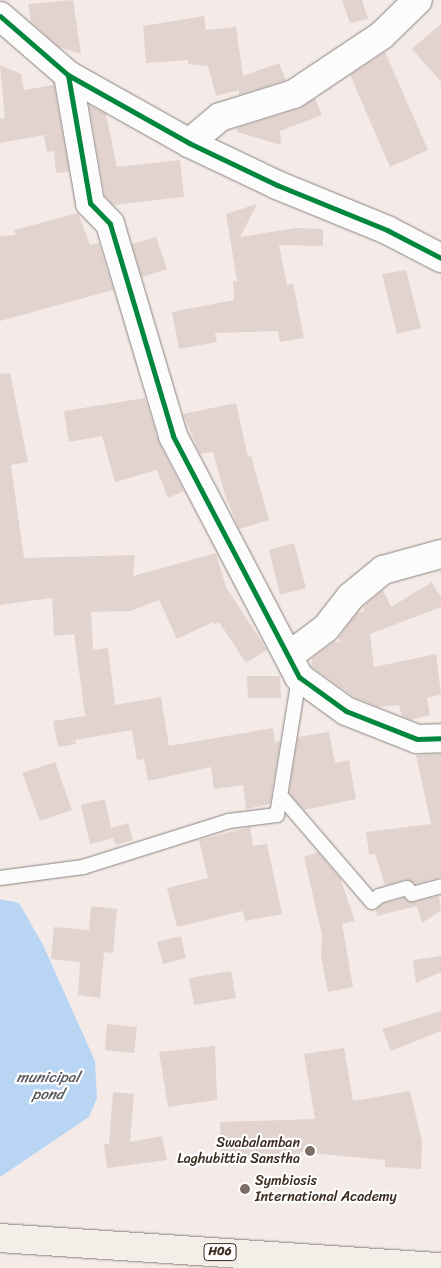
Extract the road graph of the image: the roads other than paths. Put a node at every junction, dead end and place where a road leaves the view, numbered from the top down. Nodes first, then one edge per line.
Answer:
1 (418, 0) edge
2 (0, 16) edge
3 (68, 75) junction
4 (189, 143) junction
5 (441, 258) edge
6 (441, 554) edge
7 (295, 666) junction
8 (441, 738) edge
9 (280, 795) junction
10 (0, 878) edge
11 (441, 886) edge
12 (0, 1238) edge
13 (441, 1267) edge

1 - 4 street
2 - 3 street
3 - 4 street
3 - 7 street
4 - 5 street
6 - 7 street
7 - 8 street
7 - 9 lane
9 - 10 lane
9 - 11 lane
12 - 13 highway, H06

